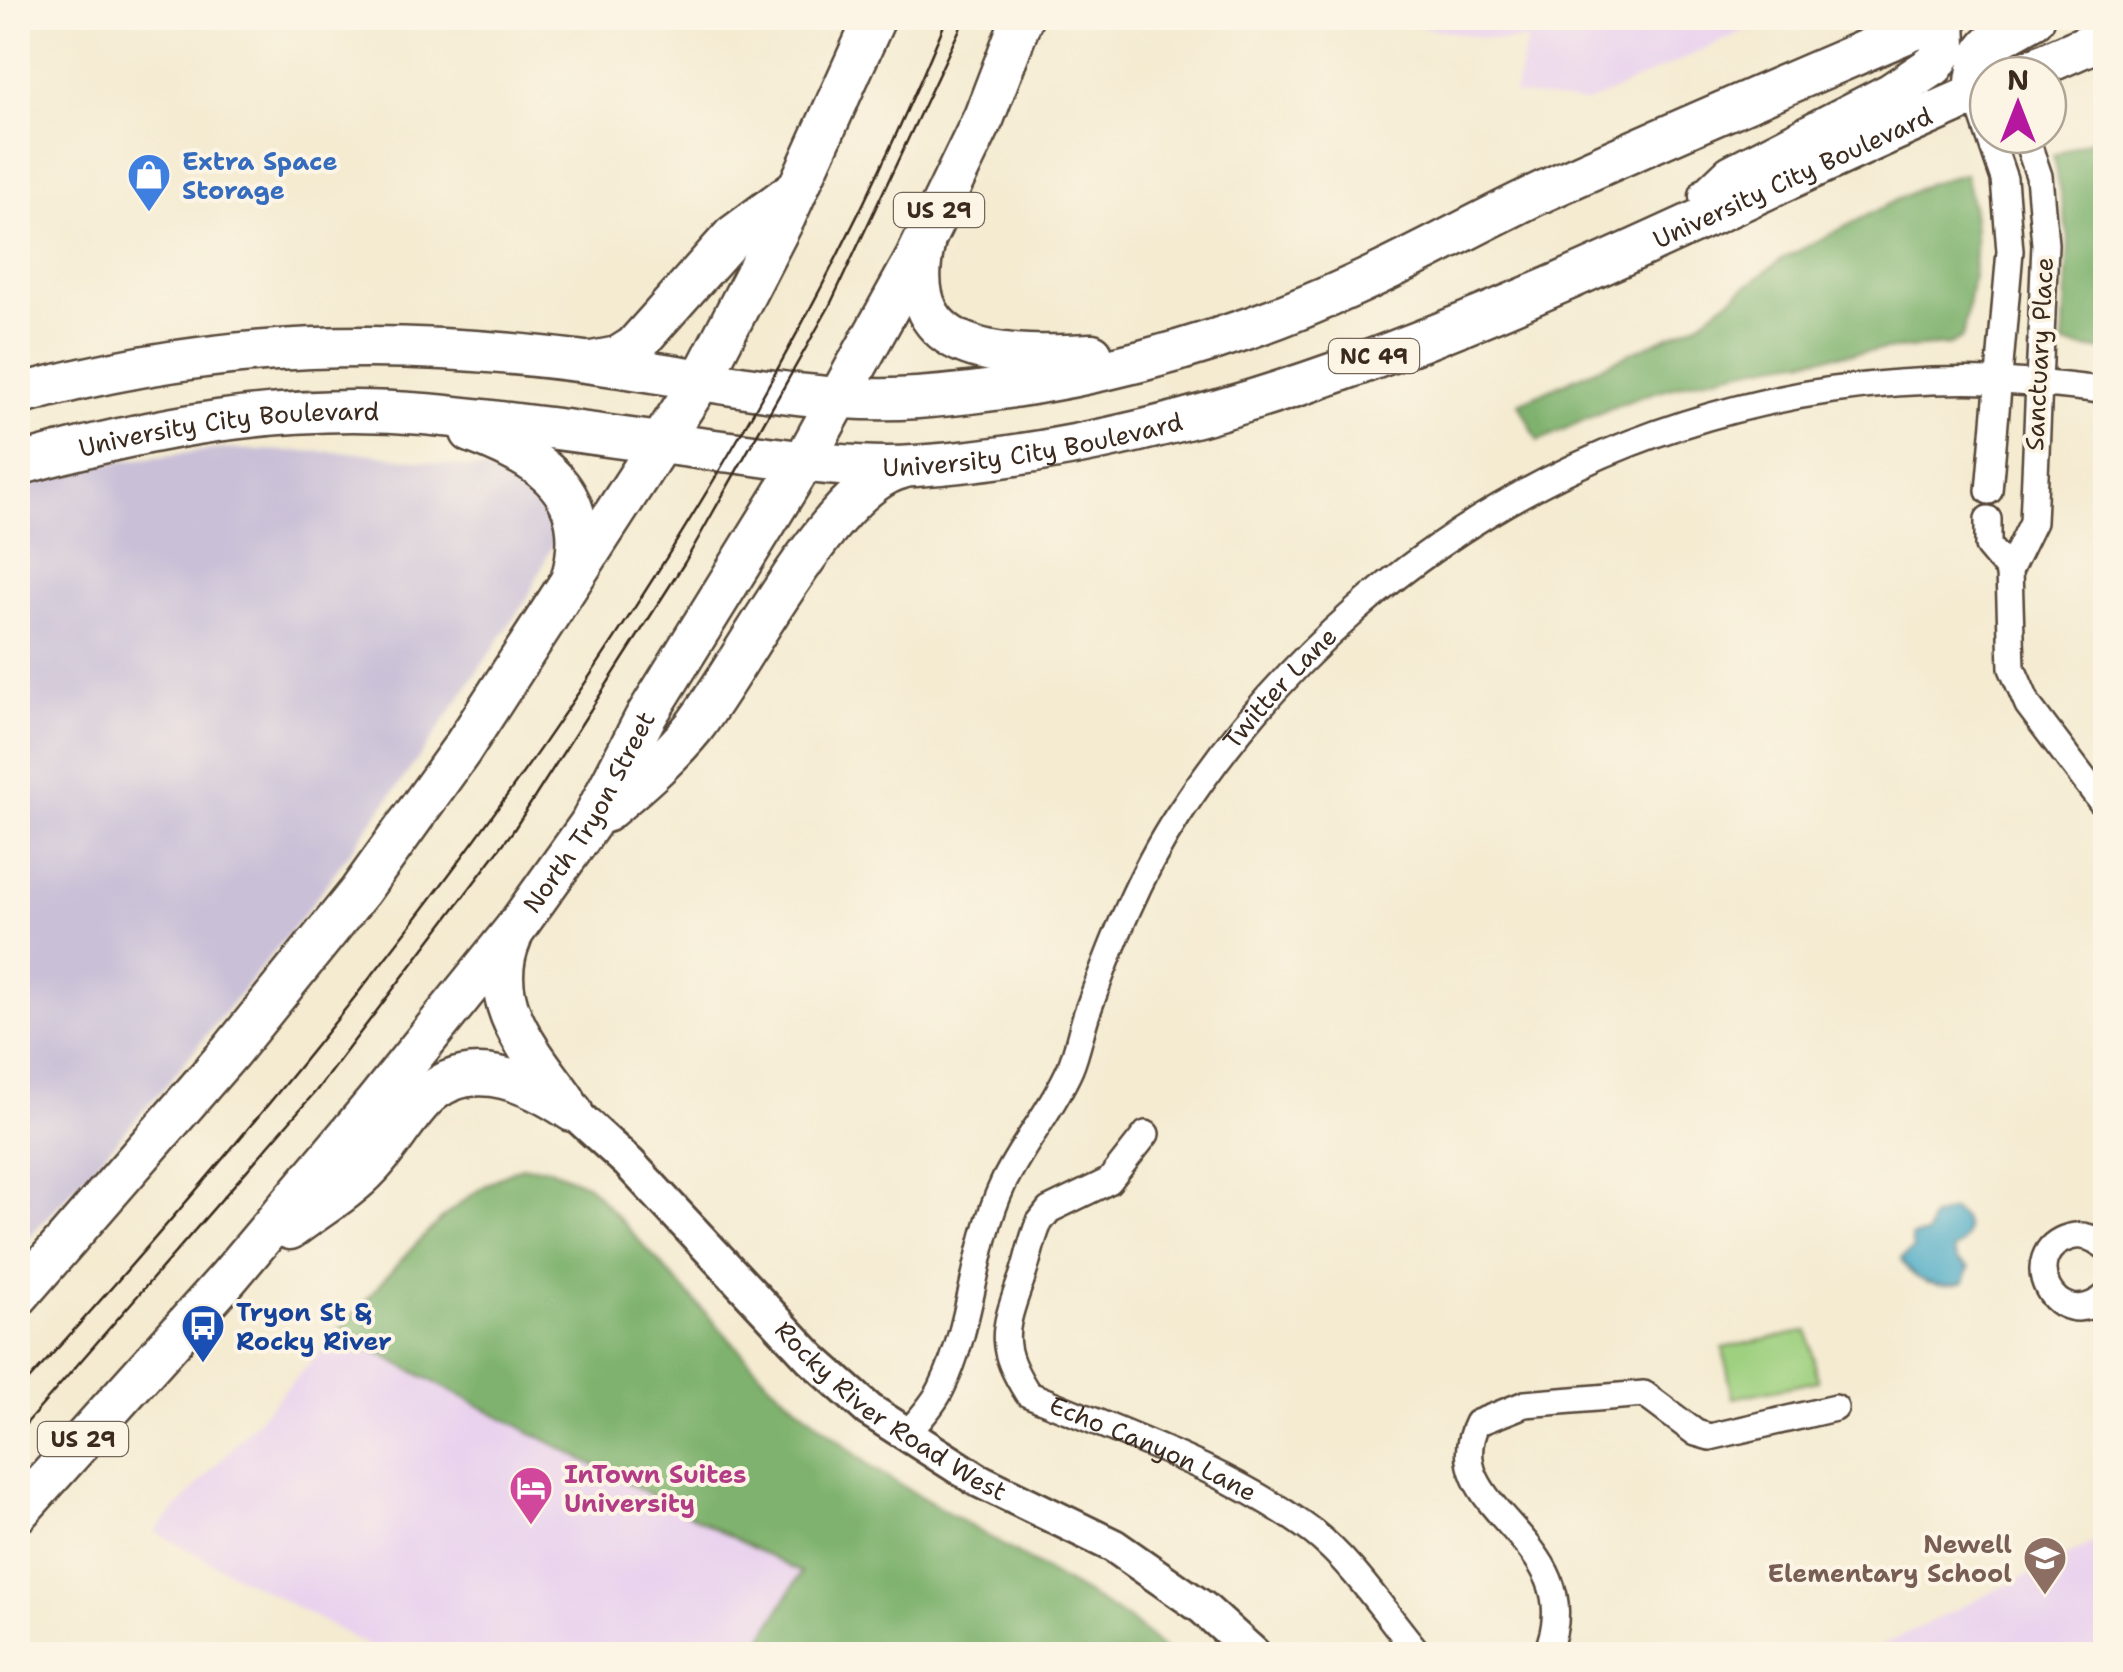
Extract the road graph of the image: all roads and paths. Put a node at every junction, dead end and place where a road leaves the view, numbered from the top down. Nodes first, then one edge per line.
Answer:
1 (875, 18) edge
2 (1022, 18) edge
3 (1943, 18) edge
4 (2034, 18) edge
5 (2106, 37) edge
6 (1982, 55) edge
7 (2065, 55) edge
8 (1968, 97) edge
9 (1997, 155) edge
10 (2032, 155) edge
11 (798, 188) junction
12 (1674, 229) junction
13 (927, 236) junction
14 (1176, 351) junction
15 (587, 362) junction
16 (701, 380) junction
17 (2000, 380) junction
18 (2036, 382) junction
19 (2106, 391) edge
20 (18, 395) edge
21 (839, 396) junction
22 (420, 414) junction
23 (661, 444) junction
24 (804, 461) junction
25 (18, 464) edge
26 (912, 466) junction
27 (1989, 491) dead end
28 (1988, 519) dead end
29 (2009, 571) junction
30 (569, 588) junction
31 (2106, 808) edge
32 (590, 824) junction
33 (514, 930) junction
34 (572, 1111) junction
35 (1146, 1134) dead end
36 (2106, 1248) edge
37 (228, 1278) junction
38 (18, 1296) edge
39 (2106, 1296) edge
40 (1835, 1408) dead end
41 (905, 1436) junction
42 (18, 1512) edge
43 (1254, 1654) edge
44 (1418, 1654) edge
45 (1546, 1654) edge

1 - 11 main road
2 - 13 main road, North Tryon Street / US 29
3 - 12 main road
3 - 14 main road
4 - 6 main road
5 - 7 main road
8 - 12 main road, University City Boulevard / NC 49
9 - 17 street, Sanctuary Place
10 - 18 street, Sanctuary Place
11 - 15 main road
11 - 16 main road
12 - 26 main road, University City Boulevard / NC 49
13 - 14 main road
13 - 21 main road, North Tryon Street / US 29
14 - 21 main road
15 - 16 main road
15 - 20 main road
16 - 21 main road
16 - 23 main road
17 - 18 street, Twitter Lane
17 - 27 street, Sanctuary Place
17 - 41 street, Twitter Lane
18 - 19 street, Twitter Lane
18 - 29 street, Sanctuary Place
21 - 24 main road, North Tryon Street
22 - 23 main road, University City Boulevard
22 - 25 main road, University City Boulevard
22 - 30 main road
23 - 24 main road, University City Boulevard
23 - 30 main road
24 - 26 main road, University City Boulevard / NC 49
24 - 32 main road, North Tryon Street
26 - 32 main road, NC 49
28 - 29 street, Sanctuary Place
29 - 31 street, Sanctuary Place
30 - 38 main road
32 - 33 main road, North Tryon Street
33 - 34 main road
33 - 37 main road, North Tryon Street
34 - 37 main road
34 - 41 street, Rocky River Road West
35 - 44 street, Echo Canyon Lane
36 - 39 street
37 - 42 main road, North Tryon Street / US 29
40 - 45 street
41 - 43 street, Rocky River Road West

